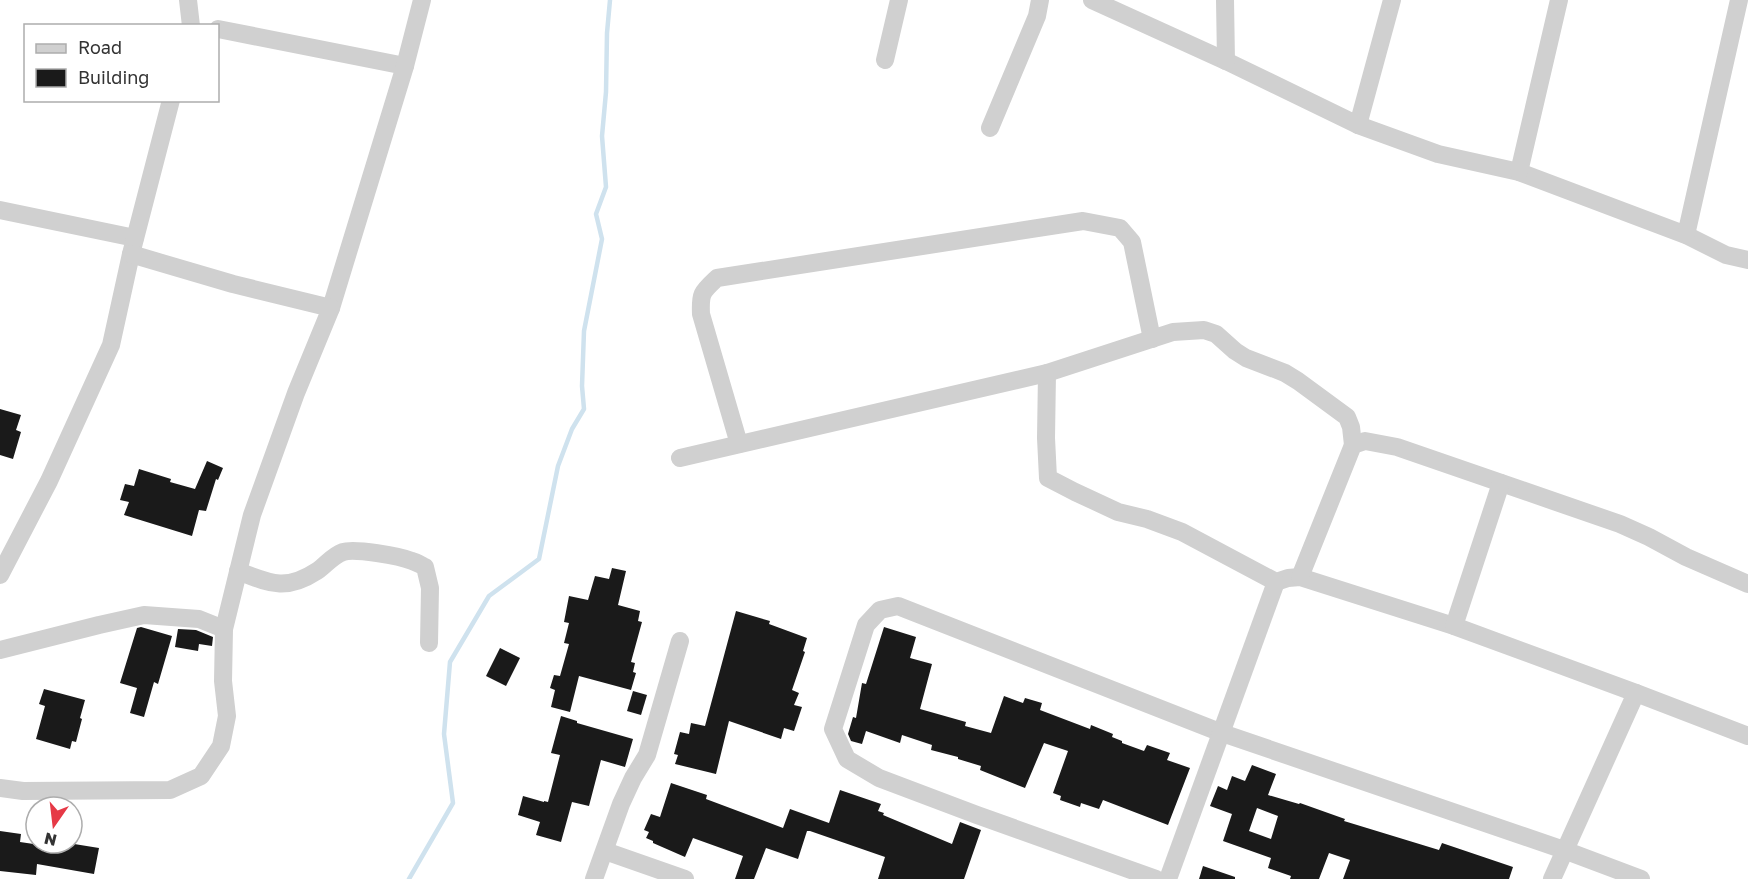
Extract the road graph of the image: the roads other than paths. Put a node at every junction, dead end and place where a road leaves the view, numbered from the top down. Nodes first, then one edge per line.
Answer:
1 (188, 0) edge
2 (422, 0) edge
3 (899, 0) edge
4 (1040, 0) edge
5 (1092, 0) edge
6 (1225, 0) edge
7 (1392, 0) edge
8 (1559, 0) edge
9 (1739, 0) edge
10 (194, 24) edge
11 (219, 29) edge
12 (885, 60) dead end
13 (1226, 61) junction
14 (405, 66) junction
15 (170, 102) edge
16 (1358, 125) junction
17 (990, 128) dead end
18 (1519, 172) junction
19 (0, 210) edge
20 (1686, 235) junction
21 (133, 246) junction
22 (1748, 260) edge
23 (331, 308) junction
24 (1152, 339) junction
25 (1047, 374) junction
26 (739, 444) junction
27 (1353, 445) junction
28 (680, 458) dead end
29 (1501, 483) junction
30 (238, 571) junction
31 (0, 575) edge
32 (1300, 577) junction
33 (1276, 582) junction
34 (1748, 584) edge
35 (1454, 626) junction
36 (224, 628) junction
37 (680, 641) dead end
38 (429, 643) dead end
39 (0, 650) edge
40 (1636, 693) junction
41 (1222, 733) junction
42 (1748, 736) edge
43 (0, 788) edge
44 (1564, 850) junction
45 (605, 851) junction
46 (594, 879) edge
47 (685, 879) edge
48 (1156, 879) edge
49 (1168, 879) edge
50 (1552, 879) edge
51 (1641, 879) edge

1 - 10 street
2 - 14 street
3 - 12 street
4 - 17 street
5 - 13 street
6 - 13 street
7 - 16 street
8 - 18 street
9 - 20 street
11 - 14 street
13 - 16 street
14 - 23 street
15 - 21 street
16 - 18 street
18 - 20 street
19 - 21 street
20 - 22 street
21 - 23 street
21 - 31 street
23 - 30 street
24 - 25 street
24 - 26 street
24 - 27 street
25 - 26 street
25 - 33 street
26 - 28 street
27 - 29 street
27 - 32 street
29 - 34 street
29 - 35 street
30 - 36 street
30 - 38 street
32 - 33 street
32 - 35 street
33 - 41 street
35 - 40 street
36 - 39 street
36 - 43 street
37 - 45 street
40 - 42 street
40 - 44 street
41 - 44 street
41 - 48 street
41 - 49 street
44 - 50 street
44 - 51 street
45 - 46 street
45 - 47 street

